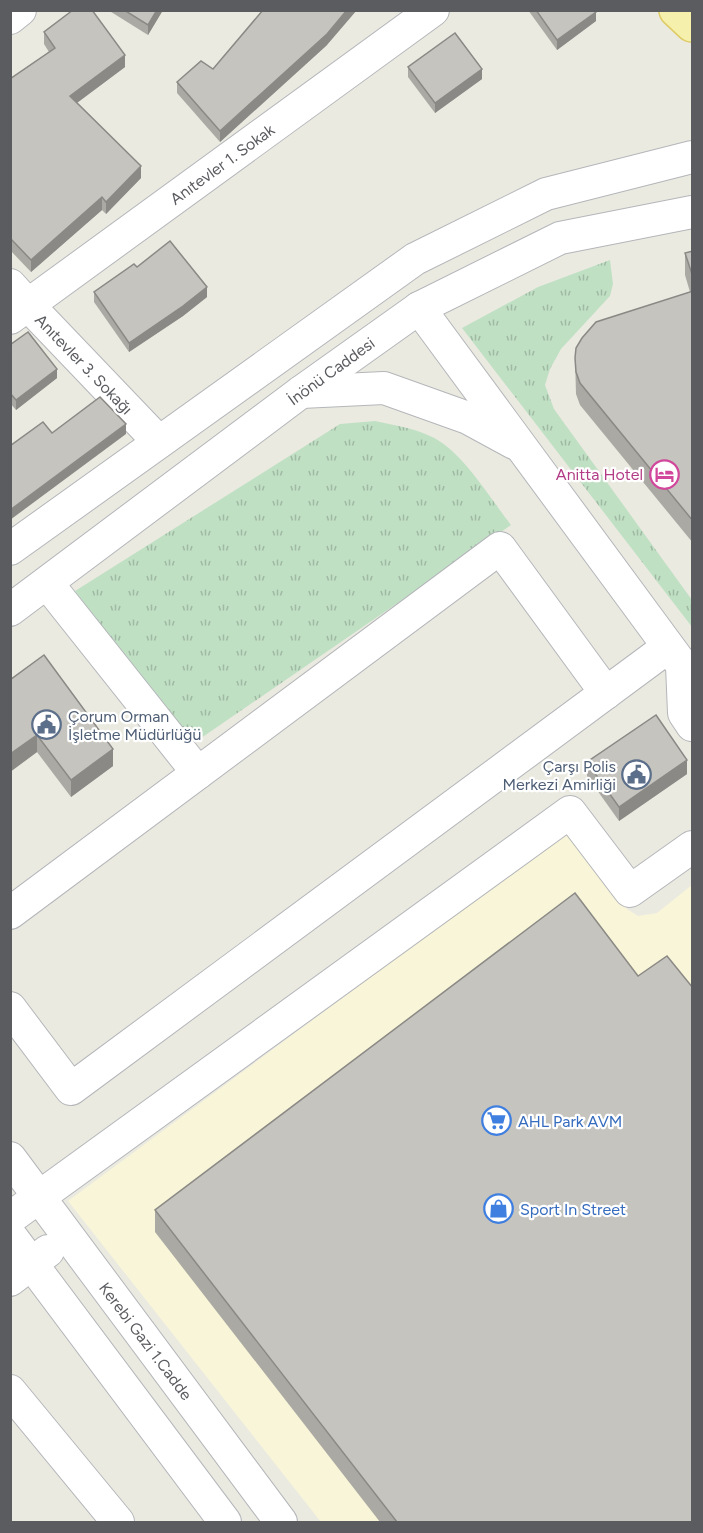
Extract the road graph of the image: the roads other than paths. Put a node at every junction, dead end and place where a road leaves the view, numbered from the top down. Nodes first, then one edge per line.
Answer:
1 (20, 10) edge
2 (434, 10) edge
3 (676, 10) edge
4 (10, 18) edge
5 (693, 25) edge
6 (693, 157) edge
7 (693, 212) edge
8 (16, 303) edge
9 (419, 308) junction
10 (302, 392) junction
11 (159, 442) junction
12 (523, 447) junction
13 (10, 549) edge
14 (47, 583) junction
15 (10, 610) edge
16 (681, 662) edge
17 (606, 693) junction
18 (693, 725) edge
19 (198, 773) junction
20 (693, 847) edge
21 (10, 913) edge
22 (10, 1008) edge
23 (10, 1158) edge
24 (40, 1198) junction
25 (10, 1218) edge
26 (10, 1235) edge
27 (68, 1236) junction
28 (21, 1272) edge
29 (10, 1390) edge
30 (118, 1522) edge
31 (225, 1522) edge
32 (281, 1522) edge

1 - 4 street
2 - 8 street, Anıtevler 1. Sokak
3 - 5 main road
6 - 11 street
7 - 9 street, İnönü Caddesi
8 - 11 street, Anıtevler 3. Sokağı
9 - 10 street, İnönü Caddesi
9 - 12 street
10 - 12 street
10 - 14 street, İnönü Caddesi
11 - 13 street
12 - 16 street
14 - 15 street, İnönü Caddesi
14 - 19 street
16 - 17 street
16 - 18 street
17 - 19 street
17 - 22 street
19 - 21 street
20 - 24 street
23 - 24 street, Kerebi Gazi 1.Cadde
24 - 25 street
24 - 27 street, Kerebi Gazi 1.Cadde
26 - 28 street
27 - 28 street
27 - 32 street, Kerebi Gazi 1.Cadde
28 - 31 street
29 - 30 street

